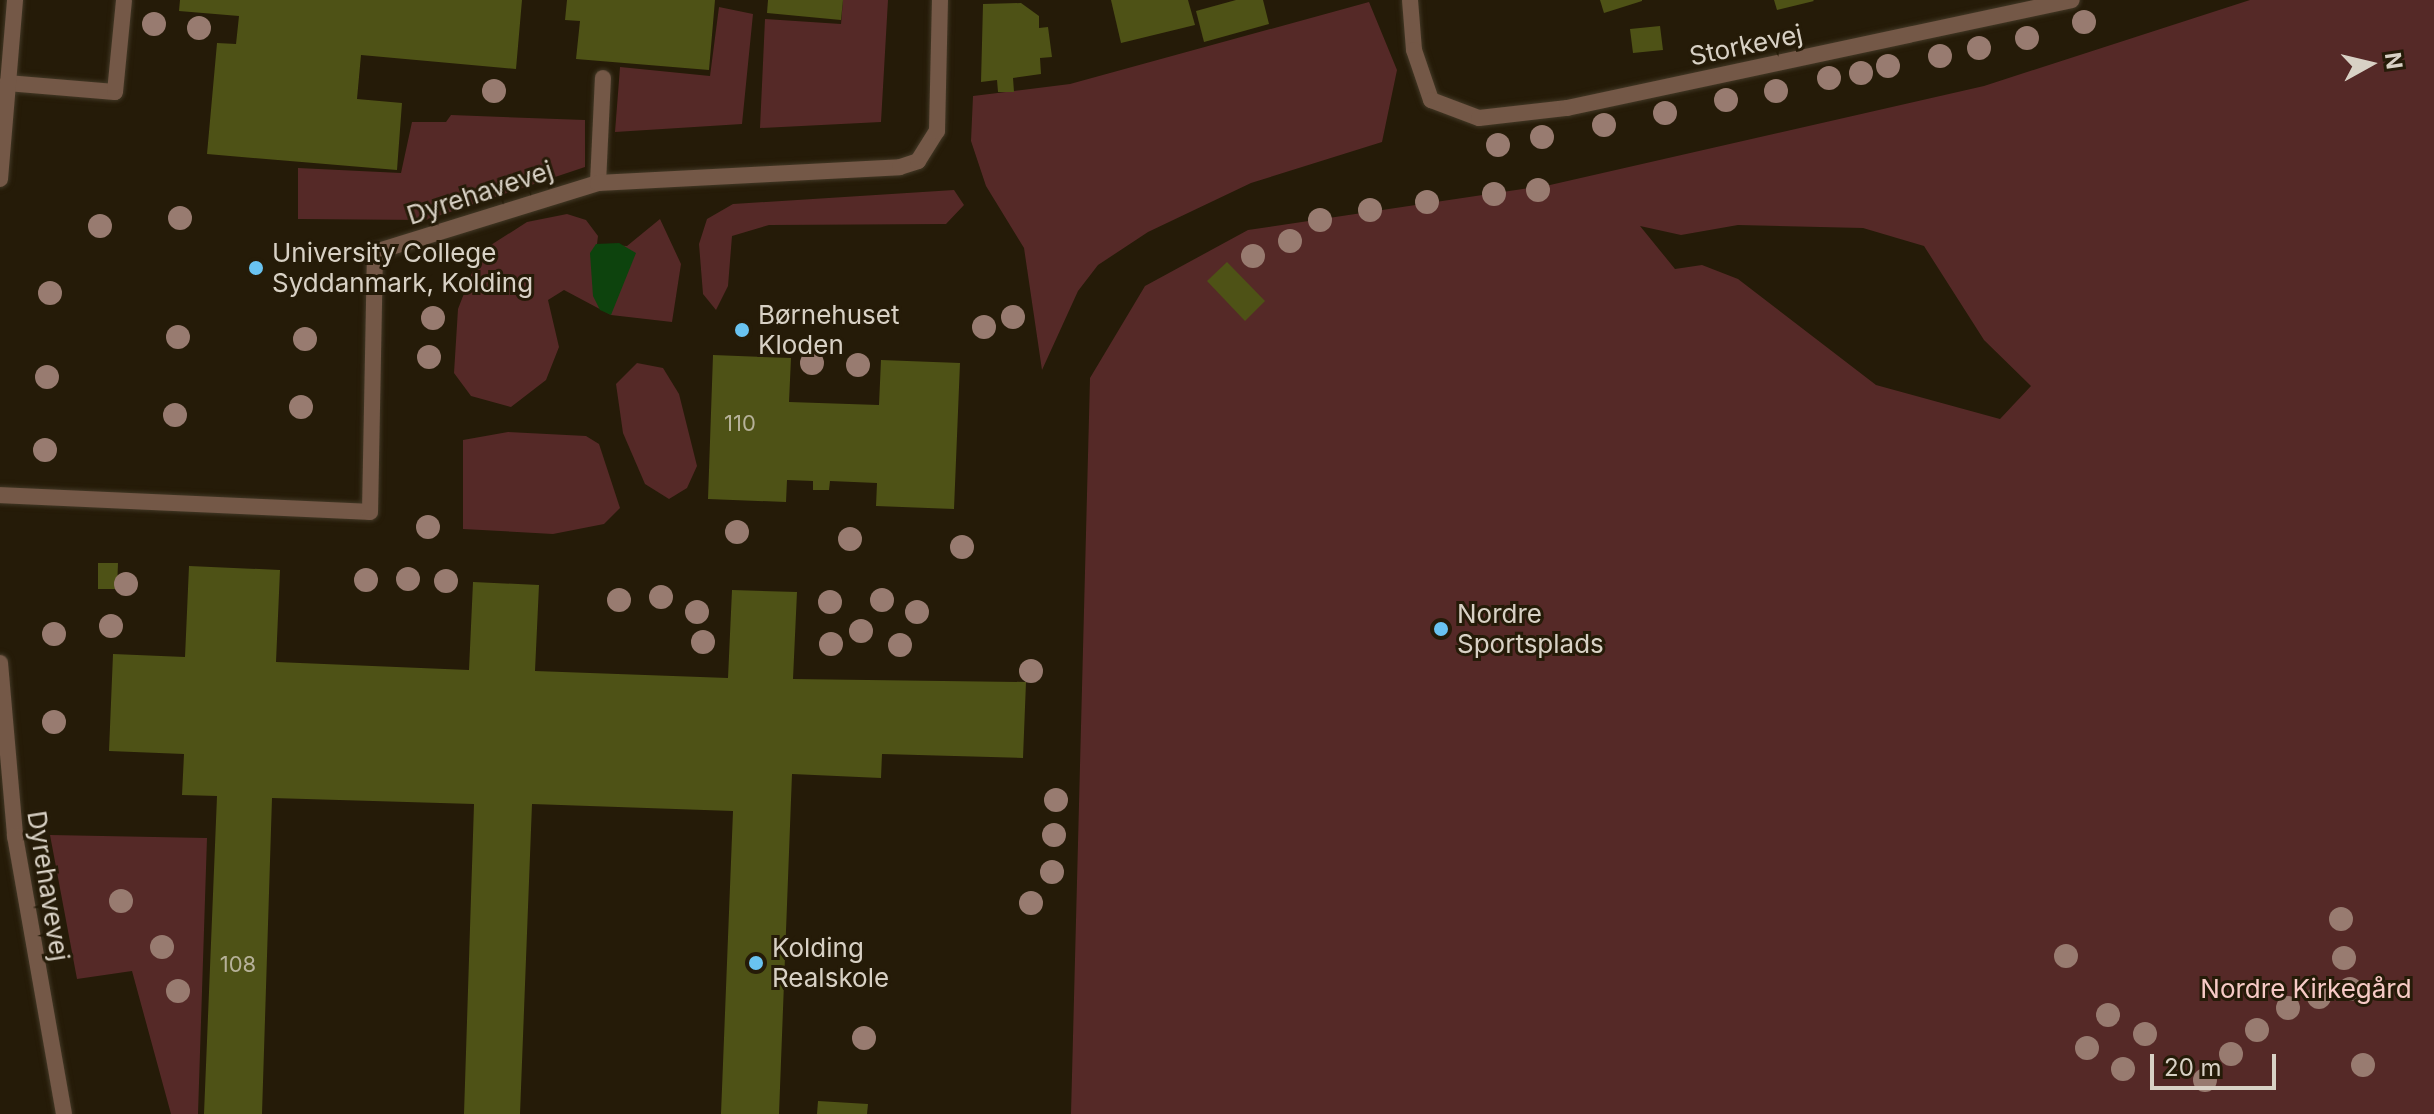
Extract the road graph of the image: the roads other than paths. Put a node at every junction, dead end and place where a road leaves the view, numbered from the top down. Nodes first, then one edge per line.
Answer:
1 (15, 0) edge
2 (124, 0) edge
3 (940, 0) edge
4 (1410, 0) edge
5 (2072, 0) edge
6 (603, 78) dead end
7 (7, 83) junction
8 (0, 179) edge
9 (598, 183) junction
10 (0, 495) edge
11 (0, 663) edge
12 (64, 1114) edge

1 - 7 street
2 - 7 street
3 - 9 street, Dyrehavevej
4 - 5 street, Storkevej
6 - 9 street
7 - 8 street
9 - 10 street, Dyrehavevej
11 - 12 street, Dyrehavevej

